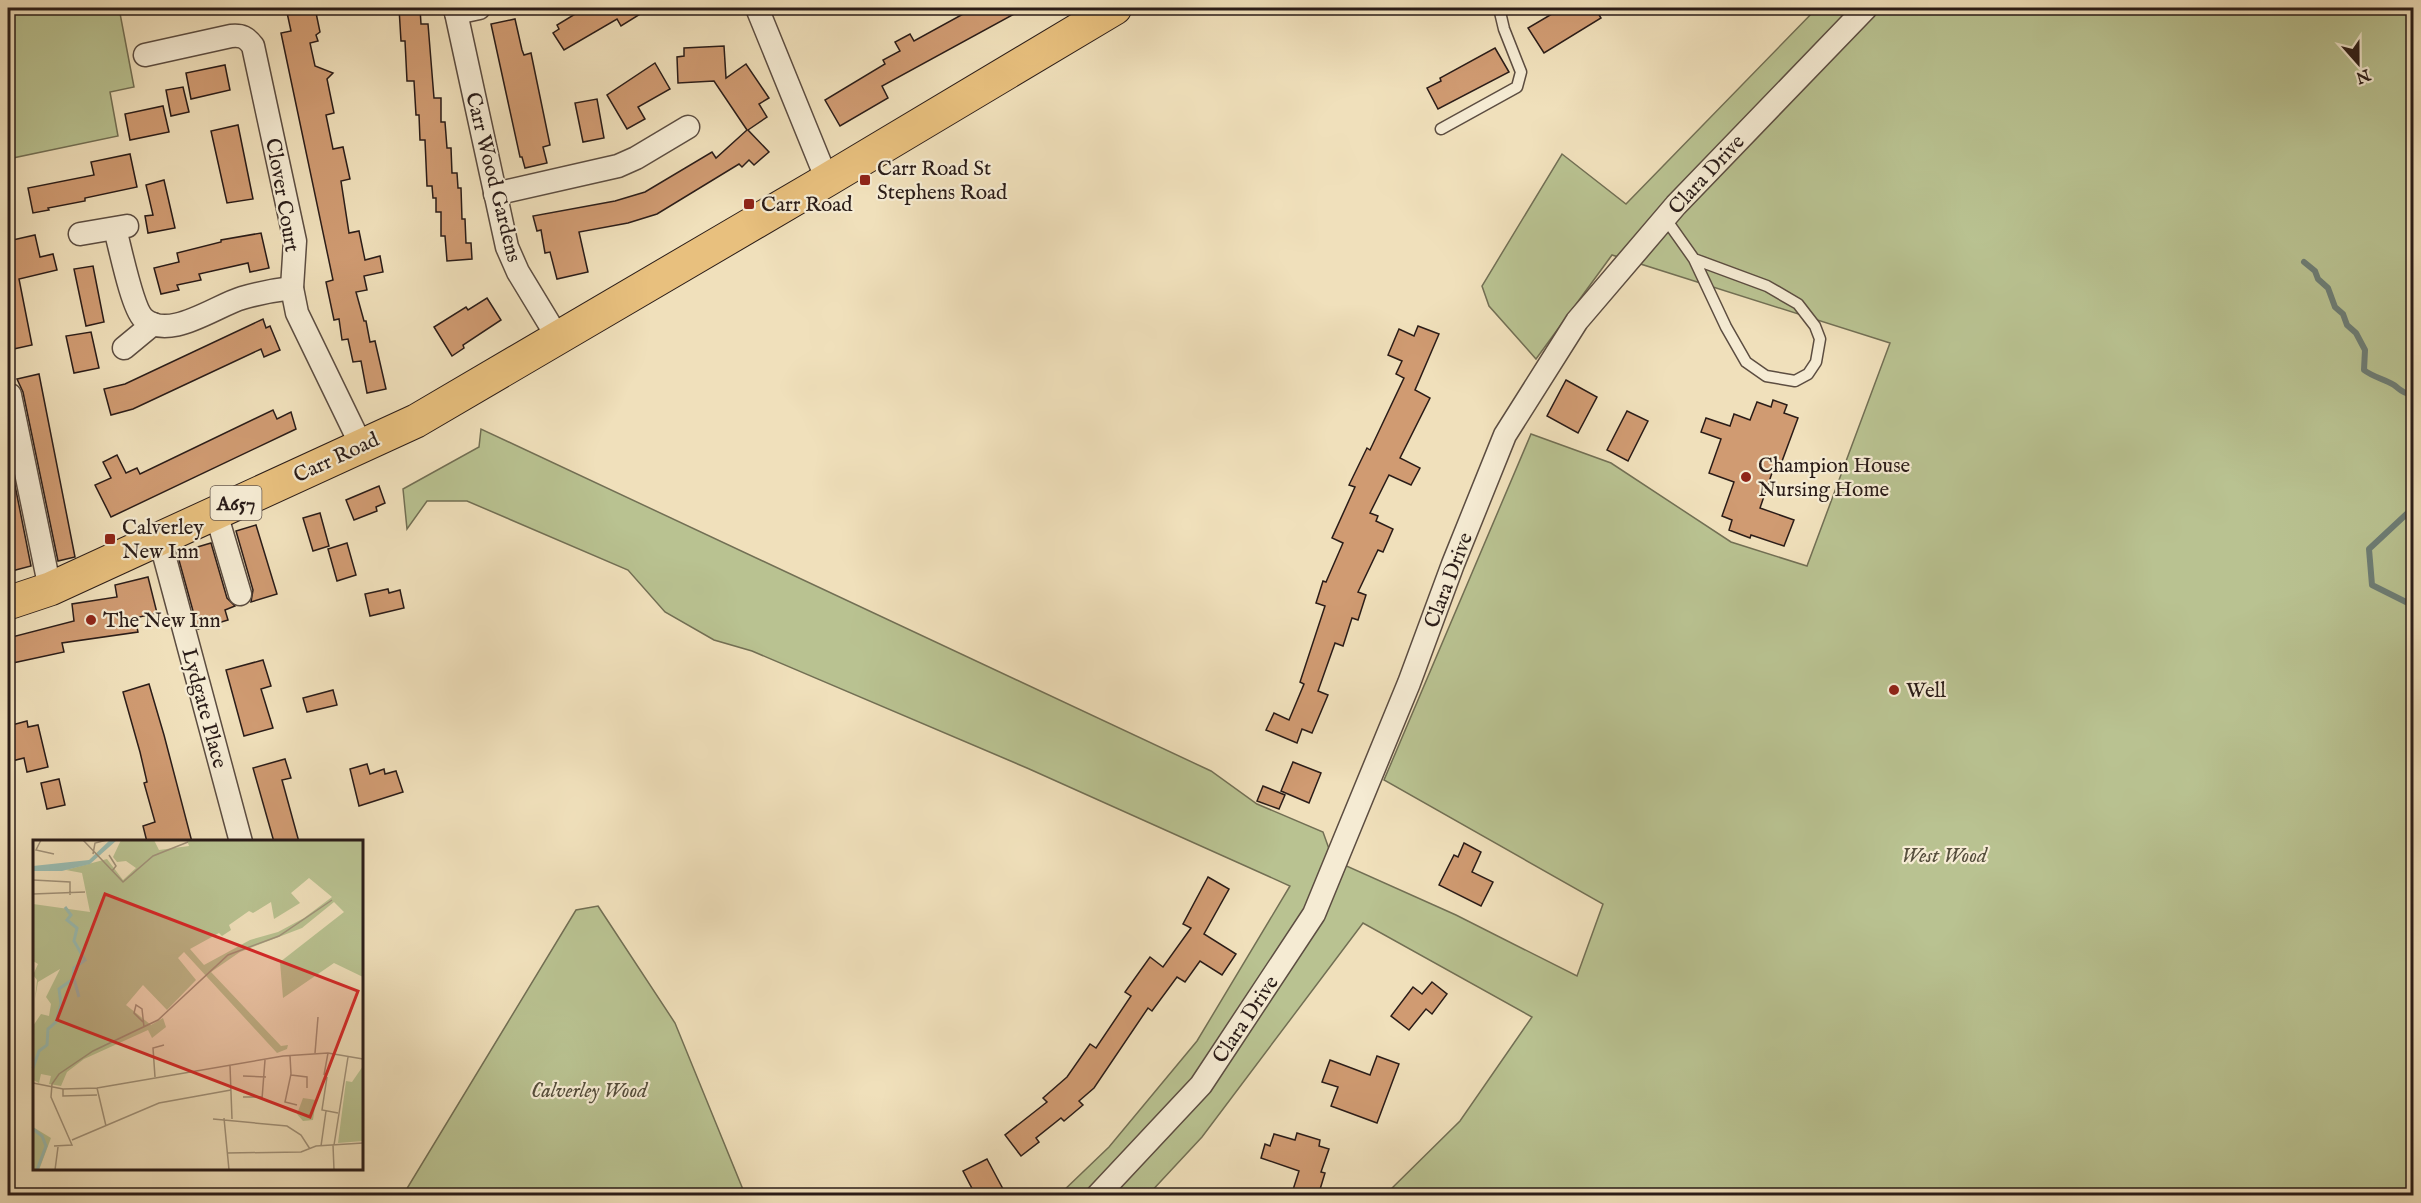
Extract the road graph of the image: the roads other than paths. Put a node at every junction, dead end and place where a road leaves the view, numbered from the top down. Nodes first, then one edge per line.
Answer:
1 (479, 8) edge
2 (757, 8) edge
3 (1115, 8) edge
4 (1499, 8) edge
5 (1866, 8) edge
6 (455, 10) edge
7 (145, 55) dead end
8 (688, 127) dead end
9 (1441, 129) dead end
10 (826, 180) junction
11 (495, 194) junction
12 (1665, 218) junction
13 (80, 234) dead end
14 (1694, 259) junction
15 (292, 288) junction
16 (153, 324) junction
17 (558, 338) junction
18 (124, 348) dead end
19 (10, 395) dead end
20 (361, 445) junction
21 (216, 513) junction
22 (160, 540) junction
23 (50, 589) junction
24 (240, 594) dead end
25 (8, 603) edge
26 (240, 840) edge
27 (1097, 1196) edge

1 - 6 street
2 - 10 street
3 - 10 main road, Carr Road / A657
4 - 9 lane
5 - 12 street, Clara Drive
6 - 11 street, Carr Wood Gardens
7 - 15 street, Clover Court
8 - 11 street
10 - 17 main road, Carr Road / A657
11 - 17 street, Carr Wood Gardens
12 - 14 lane
12 - 27 street, Clara Drive
13 - 16 street
14 - 14 lane
15 - 16 street
15 - 20 street, Clover Court
16 - 18 street
17 - 20 main road, Carr Road / A657
19 - 23 street
20 - 21 main road, Carr Road / A657
21 - 22 main road, Carr Road / A657
21 - 24 street
22 - 23 main road, Carr Road / A657
22 - 26 street, Lydgate Place
23 - 25 main road, Carr Road / A657

